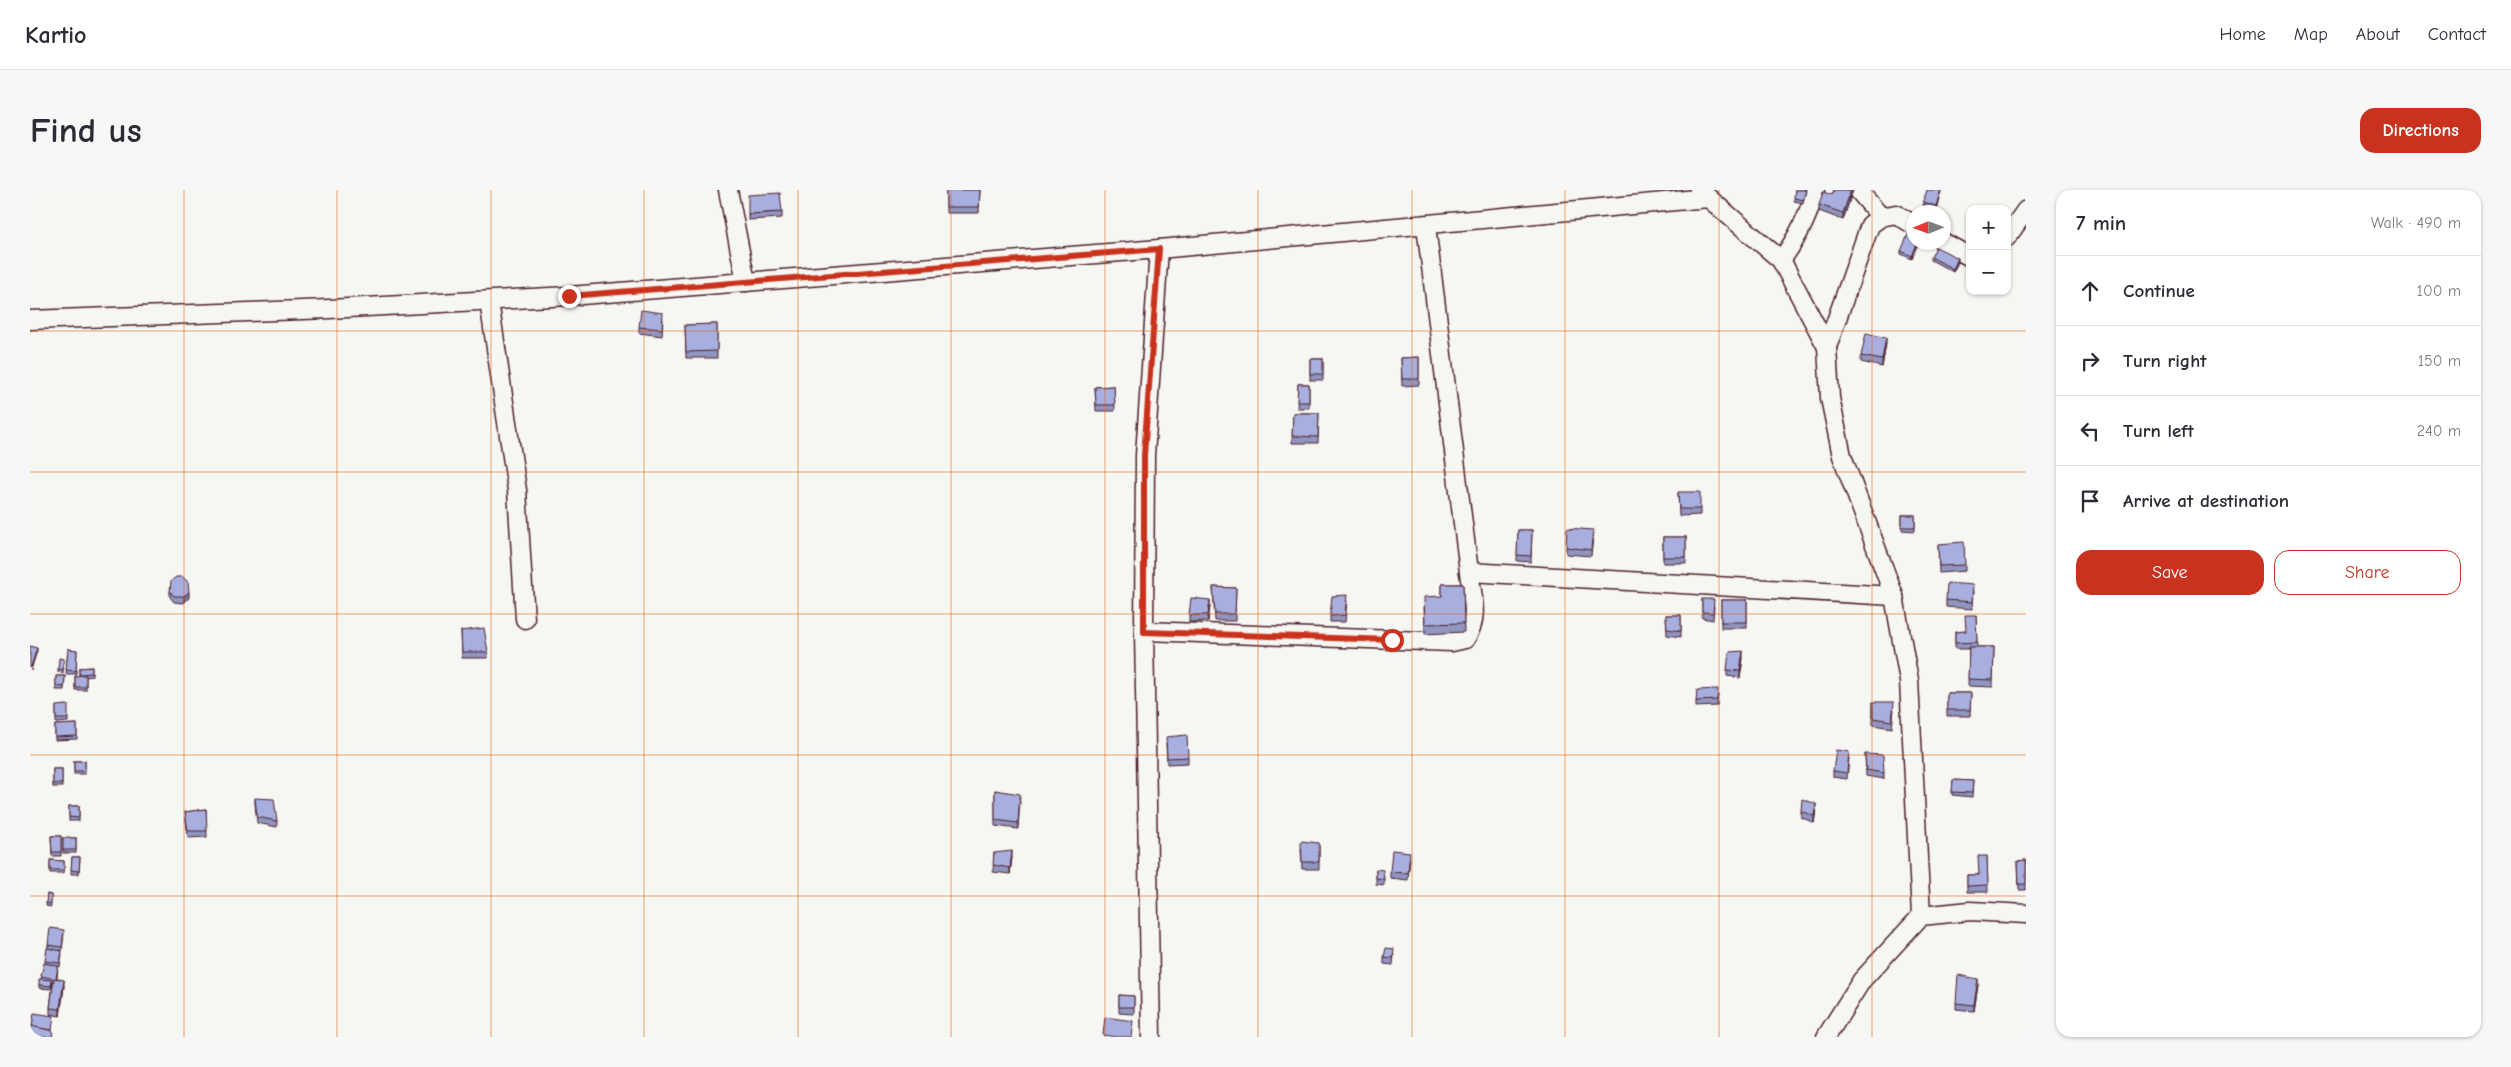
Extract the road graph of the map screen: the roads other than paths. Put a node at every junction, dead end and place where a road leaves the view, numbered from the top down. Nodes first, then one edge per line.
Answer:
1 (728, 190) edge
2 (1815, 190) edge
3 (1858, 190) edge
4 (1703, 194) edge
5 (2026, 210) edge
6 (1881, 217) junction
7 (1906, 220) edge
8 (1426, 226) junction
9 (2011, 231) edge
10 (1951, 246) edge
11 (1159, 249) junction
12 (1966, 255) edge
13 (1781, 260) junction
14 (746, 282) junction
15 (488, 301) junction
16 (30, 320) edge
17 (1827, 347) junction
18 (1469, 572) junction
19 (1894, 596) junction
20 (525, 620) dead end
21 (1144, 632) junction
22 (2026, 914) edge
23 (1921, 916) junction
24 (1152, 1037) edge
25 (1826, 1037) edge

1 - 14 street
2 - 13 street
3 - 6 street
4 - 8 street
4 - 13 street
5 - 9 street
6 - 7 street
6 - 17 street
8 - 11 street
8 - 18 street
10 - 12 street
11 - 14 street
11 - 21 street
13 - 17 street
14 - 15 street
15 - 16 street
15 - 20 street
17 - 19 street
18 - 19 street
18 - 21 street
19 - 23 street
21 - 24 street
22 - 23 street
23 - 25 street

